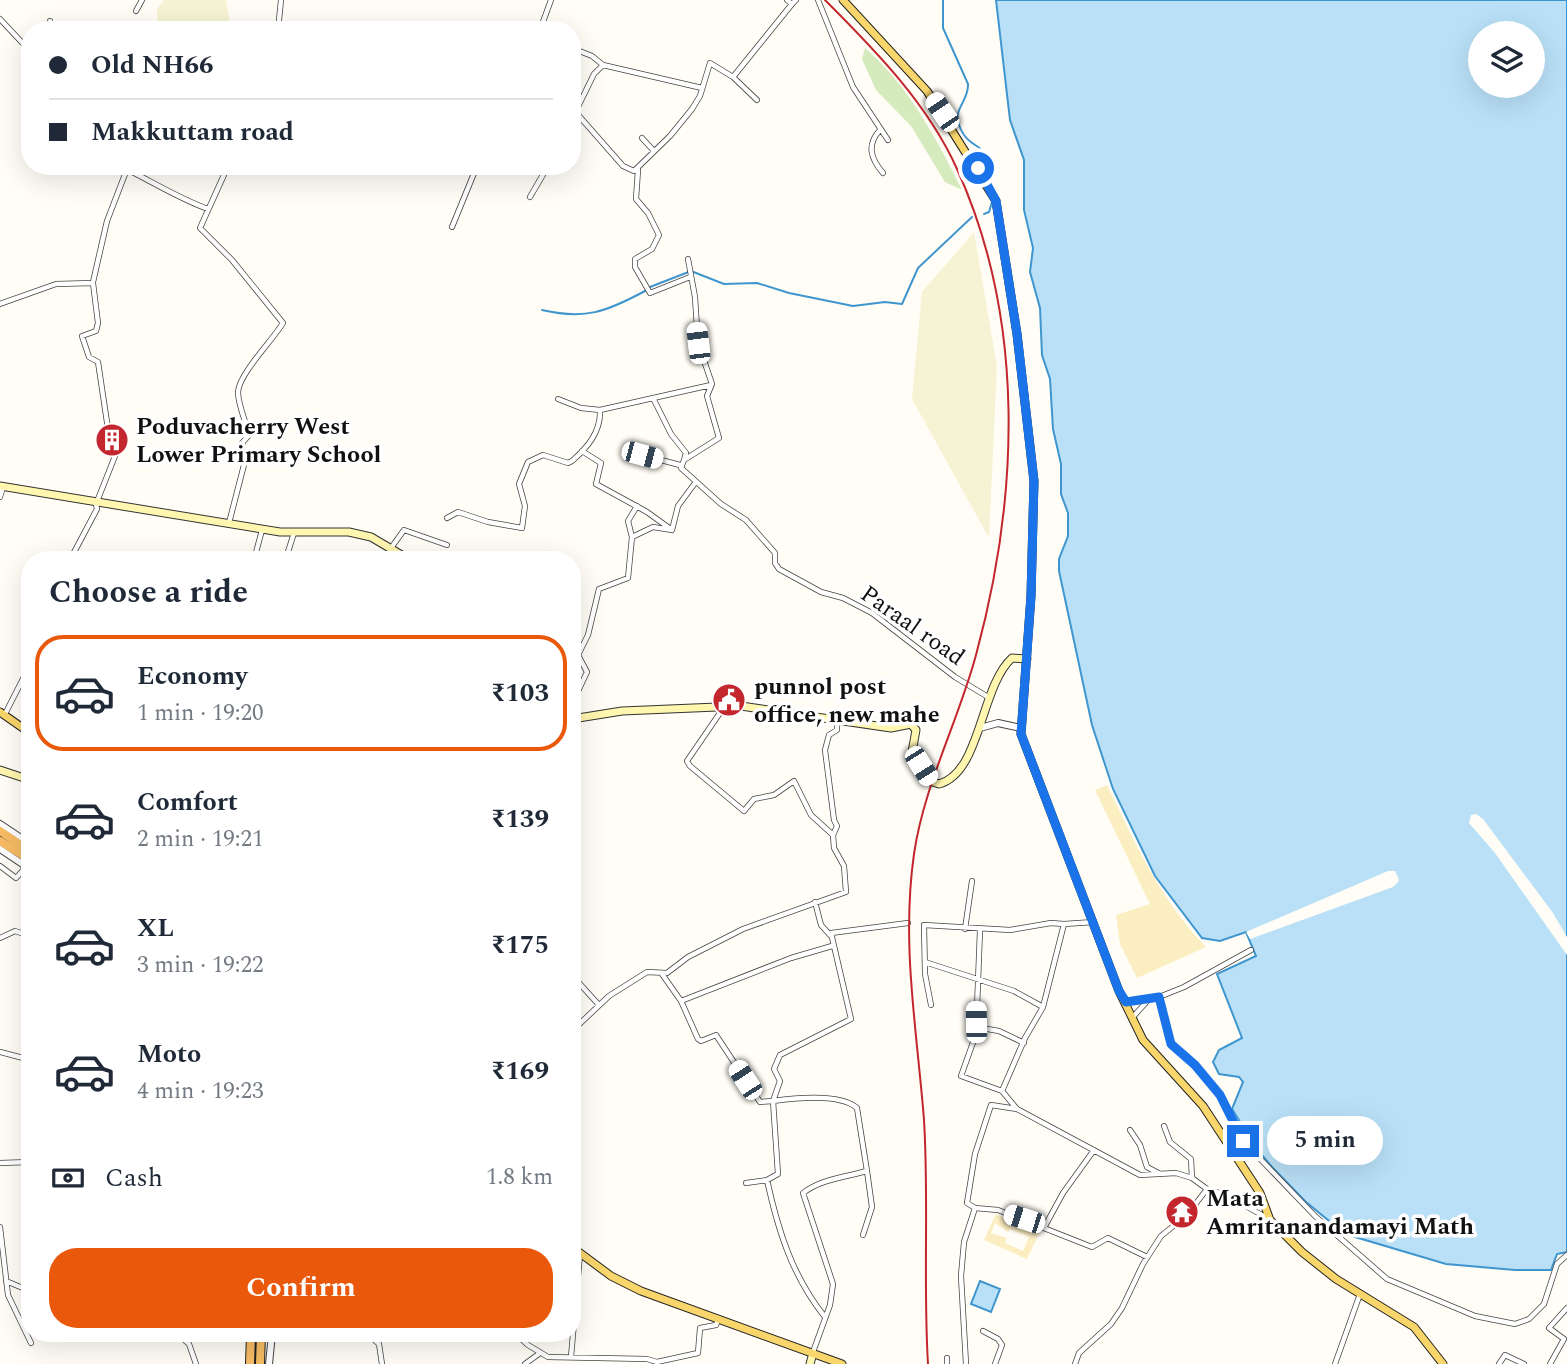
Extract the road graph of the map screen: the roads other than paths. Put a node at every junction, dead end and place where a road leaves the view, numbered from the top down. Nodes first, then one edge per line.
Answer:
1 (142, 0) edge
2 (281, 0) edge
3 (551, 0) edge
4 (843, 0) edge
5 (792, 1) edge
6 (822, 2) edge
7 (135, 11) dead end
8 (0, 19) edge
9 (279, 21) edge
10 (543, 21) edge
11 (21, 41) edge
12 (581, 51) edge
13 (603, 65) junction
14 (733, 77) junction
15 (702, 88) junction
16 (581, 97) edge
17 (757, 100) dead end
18 (581, 118) edge
19 (880, 130) junction
20 (642, 138) dead end
21 (888, 140) dead end
22 (653, 150) junction
23 (638, 169) junction
24 (883, 173) dead end
25 (125, 175) edge
26 (140, 175) edge
27 (224, 175) edge
28 (473, 175) edge
29 (543, 175) edge
30 (530, 197) dead end
31 (208, 209) junction
32 (452, 227) dead end
33 (688, 259) dead end
34 (689, 273) junction
35 (93, 283) junction
36 (0, 304) edge
37 (712, 384) junction
38 (558, 399) dead end
39 (654, 400) junction
40 (600, 410) junction
41 (582, 451) junction
42 (642, 455) dead end
43 (684, 460) junction
44 (680, 466) junction
45 (695, 483) junction
46 (1, 487) edge
47 (0, 497) edge
48 (98, 500) junction
49 (636, 506) junction
50 (447, 518) dead end
51 (229, 523) junction
52 (262, 529) junction
53 (672, 530) junction
54 (294, 533) junction
55 (632, 537) junction
56 (447, 545) dead end
57 (391, 548) junction
58 (75, 551) edge
59 (256, 551) edge
60 (288, 551) edge
61 (396, 551) edge
62 (581, 649) edge
63 (1027, 659) junction
64 (581, 661) edge
65 (21, 680) edge
66 (581, 685) edge
67 (988, 697) junction
68 (725, 706) junction
69 (2, 713) edge
70 (581, 717) edge
71 (837, 720) junction
72 (21, 727) edge
73 (979, 728) junction
74 (1021, 728) junction
75 (0, 770) edge
76 (21, 777) edge
77 (0, 824) edge
78 (0, 831) edge
79 (833, 835) junction
80 (21, 838) edge
81 (0, 841) edge
82 (21, 844) edge
83 (0, 849) edge
84 (21, 859) edge
85 (21, 861) edge
86 (0, 866) edge
87 (21, 873) edge
88 (972, 881) dead end
89 (815, 902) junction
90 (1094, 922) junction
91 (908, 923) dead end
92 (1064, 924) junction
93 (965, 929) junction
94 (980, 930) junction
95 (21, 933) edge
96 (830, 936) junction
97 (0, 937) edge
98 (832, 946) junction
99 (1251, 950) dead end
100 (925, 962) junction
101 (662, 974) junction
102 (978, 978) junction
103 (581, 985) edge
104 (1159, 997) junction
105 (1149, 999) junction
106 (681, 1001) junction
107 (1126, 1002) junction
108 (931, 1004) dead end
109 (599, 1005) junction
110 (1043, 1007) junction
111 (1133, 1017) junction
112 (581, 1022) edge
113 (976, 1027) junction
114 (1024, 1043) junction
115 (0, 1052) edge
116 (21, 1057) edge
117 (1002, 1091) junction
118 (773, 1101) junction
119 (1017, 1109) junction
120 (1164, 1126) dead end
121 (1130, 1130) dead end
122 (1094, 1150) junction
123 (21, 1162) edge
124 (0, 1163) edge
125 (867, 1171) junction
126 (1161, 1174) junction
127 (1192, 1178) junction
128 (767, 1180) junction
129 (746, 1183) dead end
130 (1207, 1189) junction
131 (975, 1208) junction
132 (1270, 1220) junction
133 (1045, 1226) junction
134 (0, 1227) edge
135 (863, 1235) dead end
136 (581, 1255) edge
137 (1567, 1255) edge
138 (1147, 1257) junction
139 (6, 1280) junction
140 (21, 1287) edge
141 (0, 1288) edge
142 (1360, 1294) junction
143 (1567, 1308) edge
144 (825, 1317) junction
145 (719, 1318) junction
146 (21, 1322) edge
147 (983, 1331) dead end
148 (1565, 1340) edge
149 (187, 1342) edge
150 (249, 1342) edge
151 (261, 1342) edge
152 (271, 1342) edge
153 (377, 1342) edge
154 (527, 1342) edge
155 (572, 1342) edge
156 (541, 1353) junction
157 (813, 1353) junction
158 (571, 1357) junction
159 (196, 1364) edge
160 (248, 1364) edge
161 (260, 1364) edge
162 (269, 1364) edge
163 (383, 1364) edge
164 (527, 1364) edge
165 (810, 1364) edge
166 (842, 1364) edge
167 (966, 1364) edge
168 (995, 1364) edge
169 (1075, 1364) edge
170 (1335, 1364) edge
171 (1443, 1364) edge
172 (1499, 1364) edge
173 (1524, 1364) edge
174 (1550, 1364) edge

1 - 7 street
2 - 9 street
3 - 10 street
4 - 63 main road
5 - 14 street
6 - 19 street
8 - 11 street
12 - 13 street
13 - 15 street
13 - 16 street
14 - 15 street
14 - 17 street
15 - 22 street
18 - 23 street
19 - 21 street
19 - 24 street
20 - 22 street
22 - 23 street
23 - 34 street
25 - 35 street
26 - 31 street
27 - 31 street
28 - 32 street
29 - 30 street
31 - 51 street
33 - 34 street
34 - 37 street
35 - 36 street
35 - 48 street
37 - 39 street
37 - 43 street
38 - 40 street
39 - 40 street
39 - 43 street
40 - 41 street
41 - 49 street
41 - 50 street
42 - 44 street
43 - 44 street
44 - 45 street
45 - 53 street
45 - 67 street, Paraal road
46 - 47 street
46 - 48 main road
48 - 51 main road
48 - 58 street
49 - 53 street
49 - 55 street
51 - 52 main road
52 - 54 main road
52 - 59 street
53 - 55 street
54 - 57 main road
54 - 60 street
55 - 62 street
56 - 57 street
57 - 61 main road
63 - 67 main road
63 - 74 main road
64 - 66 street
65 - 69 street
67 - 73 main road
68 - 70 main road
68 - 71 main road
68 - 79 street
69 - 72 main road
71 - 73 main road
71 - 79 street
73 - 74 street
74 - 90 main road
75 - 76 main road
77 - 80 street
78 - 82 highway
79 - 89 street
81 - 84 highway
83 - 85 street
86 - 87 street
88 - 93 street
89 - 96 street
89 - 101 street
90 - 92 street
90 - 107 main road
91 - 96 street
92 - 94 street
92 - 110 street
93 - 94 street
93 - 100 street
94 - 102 street
95 - 97 street
96 - 98 street
98 - 106 street
98 - 118 street
99 - 104 street
100 - 102 street
100 - 108 street
101 - 106 street
101 - 109 street
102 - 110 street
102 - 113 street
103 - 109 street
104 - 105 street
104 - 137 street
105 - 107 street
105 - 111 street
106 - 118 street
107 - 111 main road
109 - 112 street
110 - 114 street
111 - 132 main road
113 - 114 street
113 - 117 street
114 - 117 street
115 - 116 street
117 - 119 street
118 - 125 street
118 - 128 street
119 - 122 street
119 - 131 street
120 - 127 street
121 - 126 street
122 - 126 street
122 - 133 street
123 - 124 street
125 - 135 street
125 - 144 street
126 - 127 street
127 - 130 street
128 - 129 street
128 - 144 street
130 - 132 street
130 - 138 street
131 - 133 street
131 - 167 street
132 - 142 main road
133 - 138 street
134 - 139 street
136 - 145 main road
138 - 169 street
139 - 140 street
139 - 141 street
139 - 146 street
142 - 170 street
142 - 171 main road
143 - 148 street
144 - 157 street
145 - 157 main road
145 - 158 street
147 - 168 street
148 - 174 street
149 - 159 street
150 - 160 highway
151 - 161 highway
152 - 162 street
153 - 163 street
154 - 156 street
155 - 158 street
156 - 158 street
156 - 164 street
157 - 165 main road
157 - 166 main road
172 - 173 street

